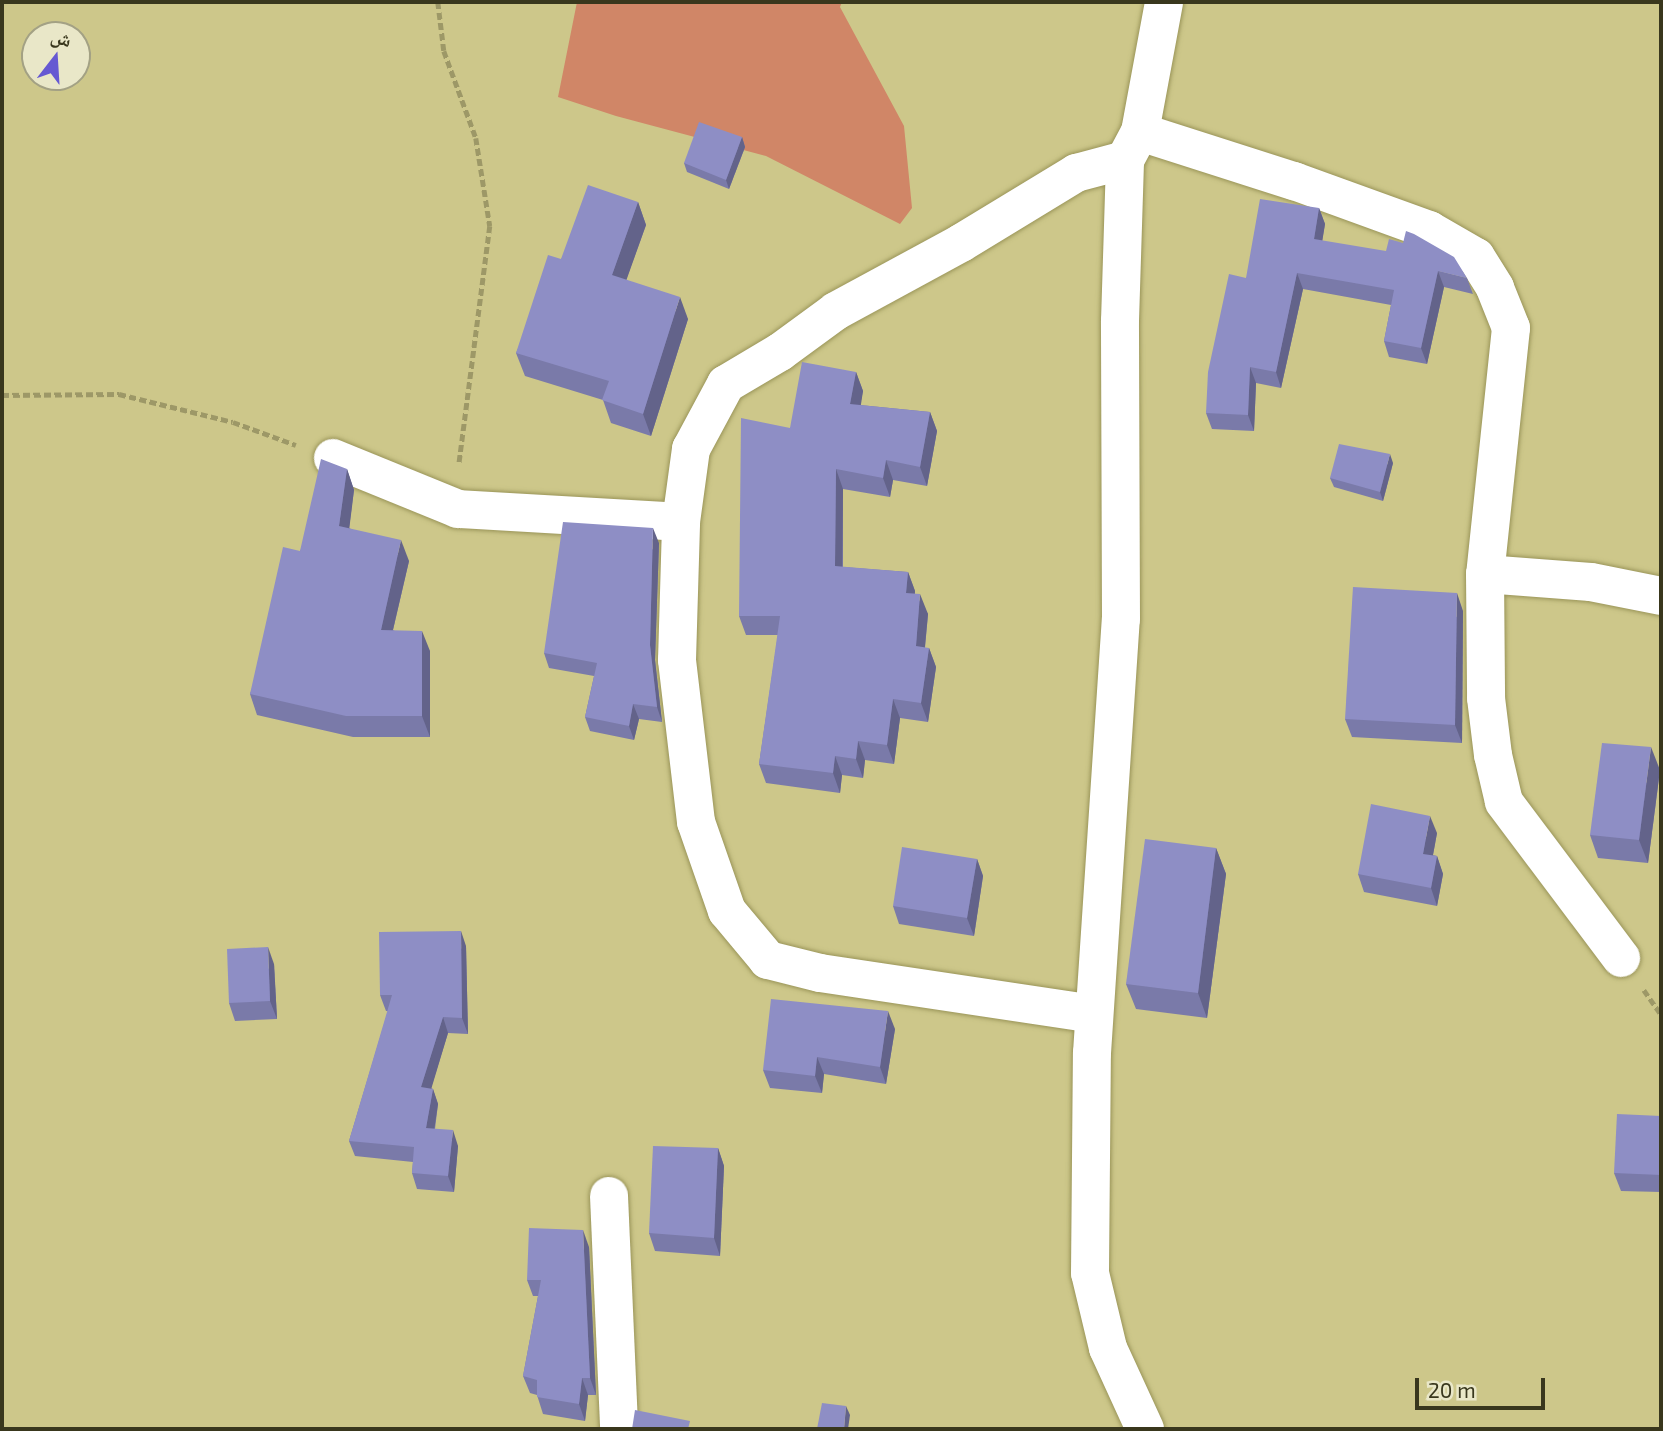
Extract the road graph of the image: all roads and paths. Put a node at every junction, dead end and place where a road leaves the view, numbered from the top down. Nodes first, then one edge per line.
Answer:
1 (438, 2) edge
2 (1164, 2) edge
3 (1133, 146) junction
4 (2, 395) edge
5 (332, 458) joint
6 (458, 509) junction
7 (681, 522) junction
8 (1485, 574) junction
9 (1661, 596) edge
10 (1622, 958) dead end
11 (1094, 1014) junction
12 (609, 1196) dead end
13 (618, 1429) edge
14 (1145, 1429) edge

1 - 6 path
2 - 3 street
3 - 7 street
3 - 8 street
3 - 11 street
4 - 5 path
5 - 6 street
6 - 7 street
7 - 11 street
8 - 9 street
8 - 10 street
11 - 14 street
12 - 13 street

